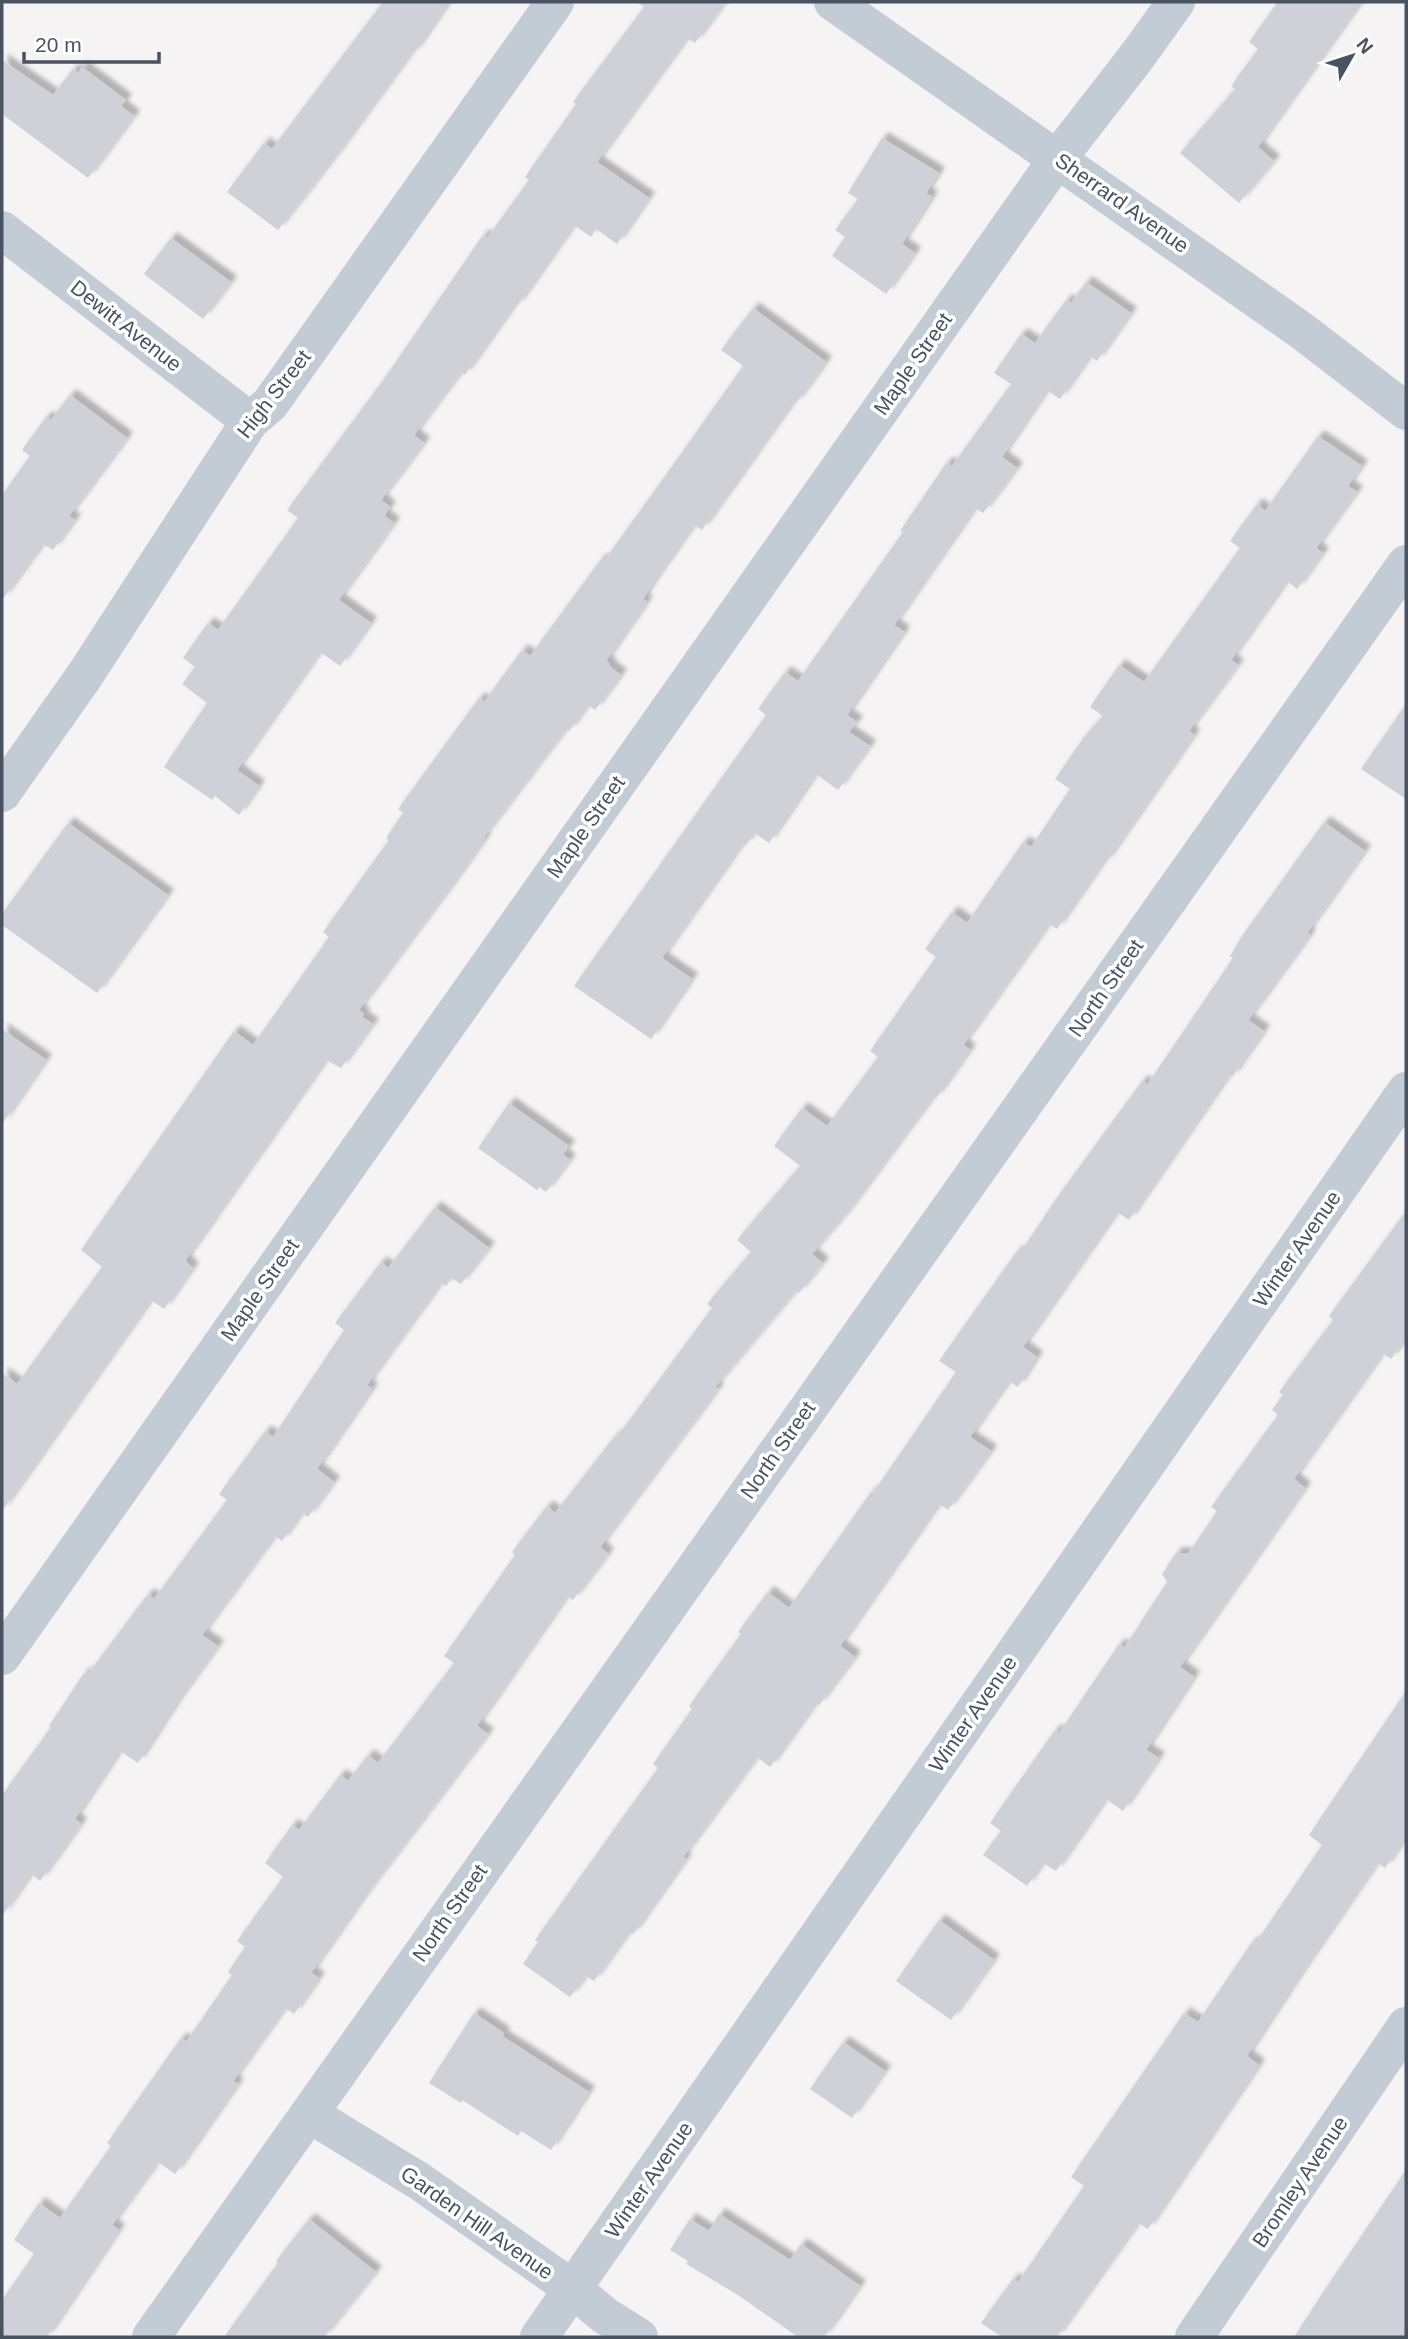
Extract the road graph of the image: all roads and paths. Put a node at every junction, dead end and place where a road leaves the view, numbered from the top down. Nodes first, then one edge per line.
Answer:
1 (555, 2) edge
2 (833, 2) edge
3 (1176, 2) edge
4 (1058, 158) junction
5 (2, 230) edge
6 (1406, 411) edge
7 (250, 421) junction
8 (1406, 564) edge
9 (2, 793) edge
10 (1406, 1091) edge
11 (2, 1656) edge
12 (1406, 2026) edge
13 (311, 2115) junction
14 (573, 2289) junction
15 (151, 2337) edge
16 (539, 2337) edge
17 (639, 2337) edge
18 (1194, 2337) edge

1 - 7 street, High Street
2 - 4 street, Sherrard Avenue
3 - 4 street, Maple Street
4 - 6 street, Sherrard Avenue
4 - 11 street, Maple Street
5 - 7 street, Dewitt Avenue
7 - 9 street, High Street
8 - 13 street, North Street
10 - 14 street, Winter Avenue
12 - 18 street, Bromley Avenue
13 - 14 street, Garden Hill Avenue
13 - 15 street, North Street
14 - 16 street, Winter Avenue
14 - 17 street, Garden Hill Avenue

